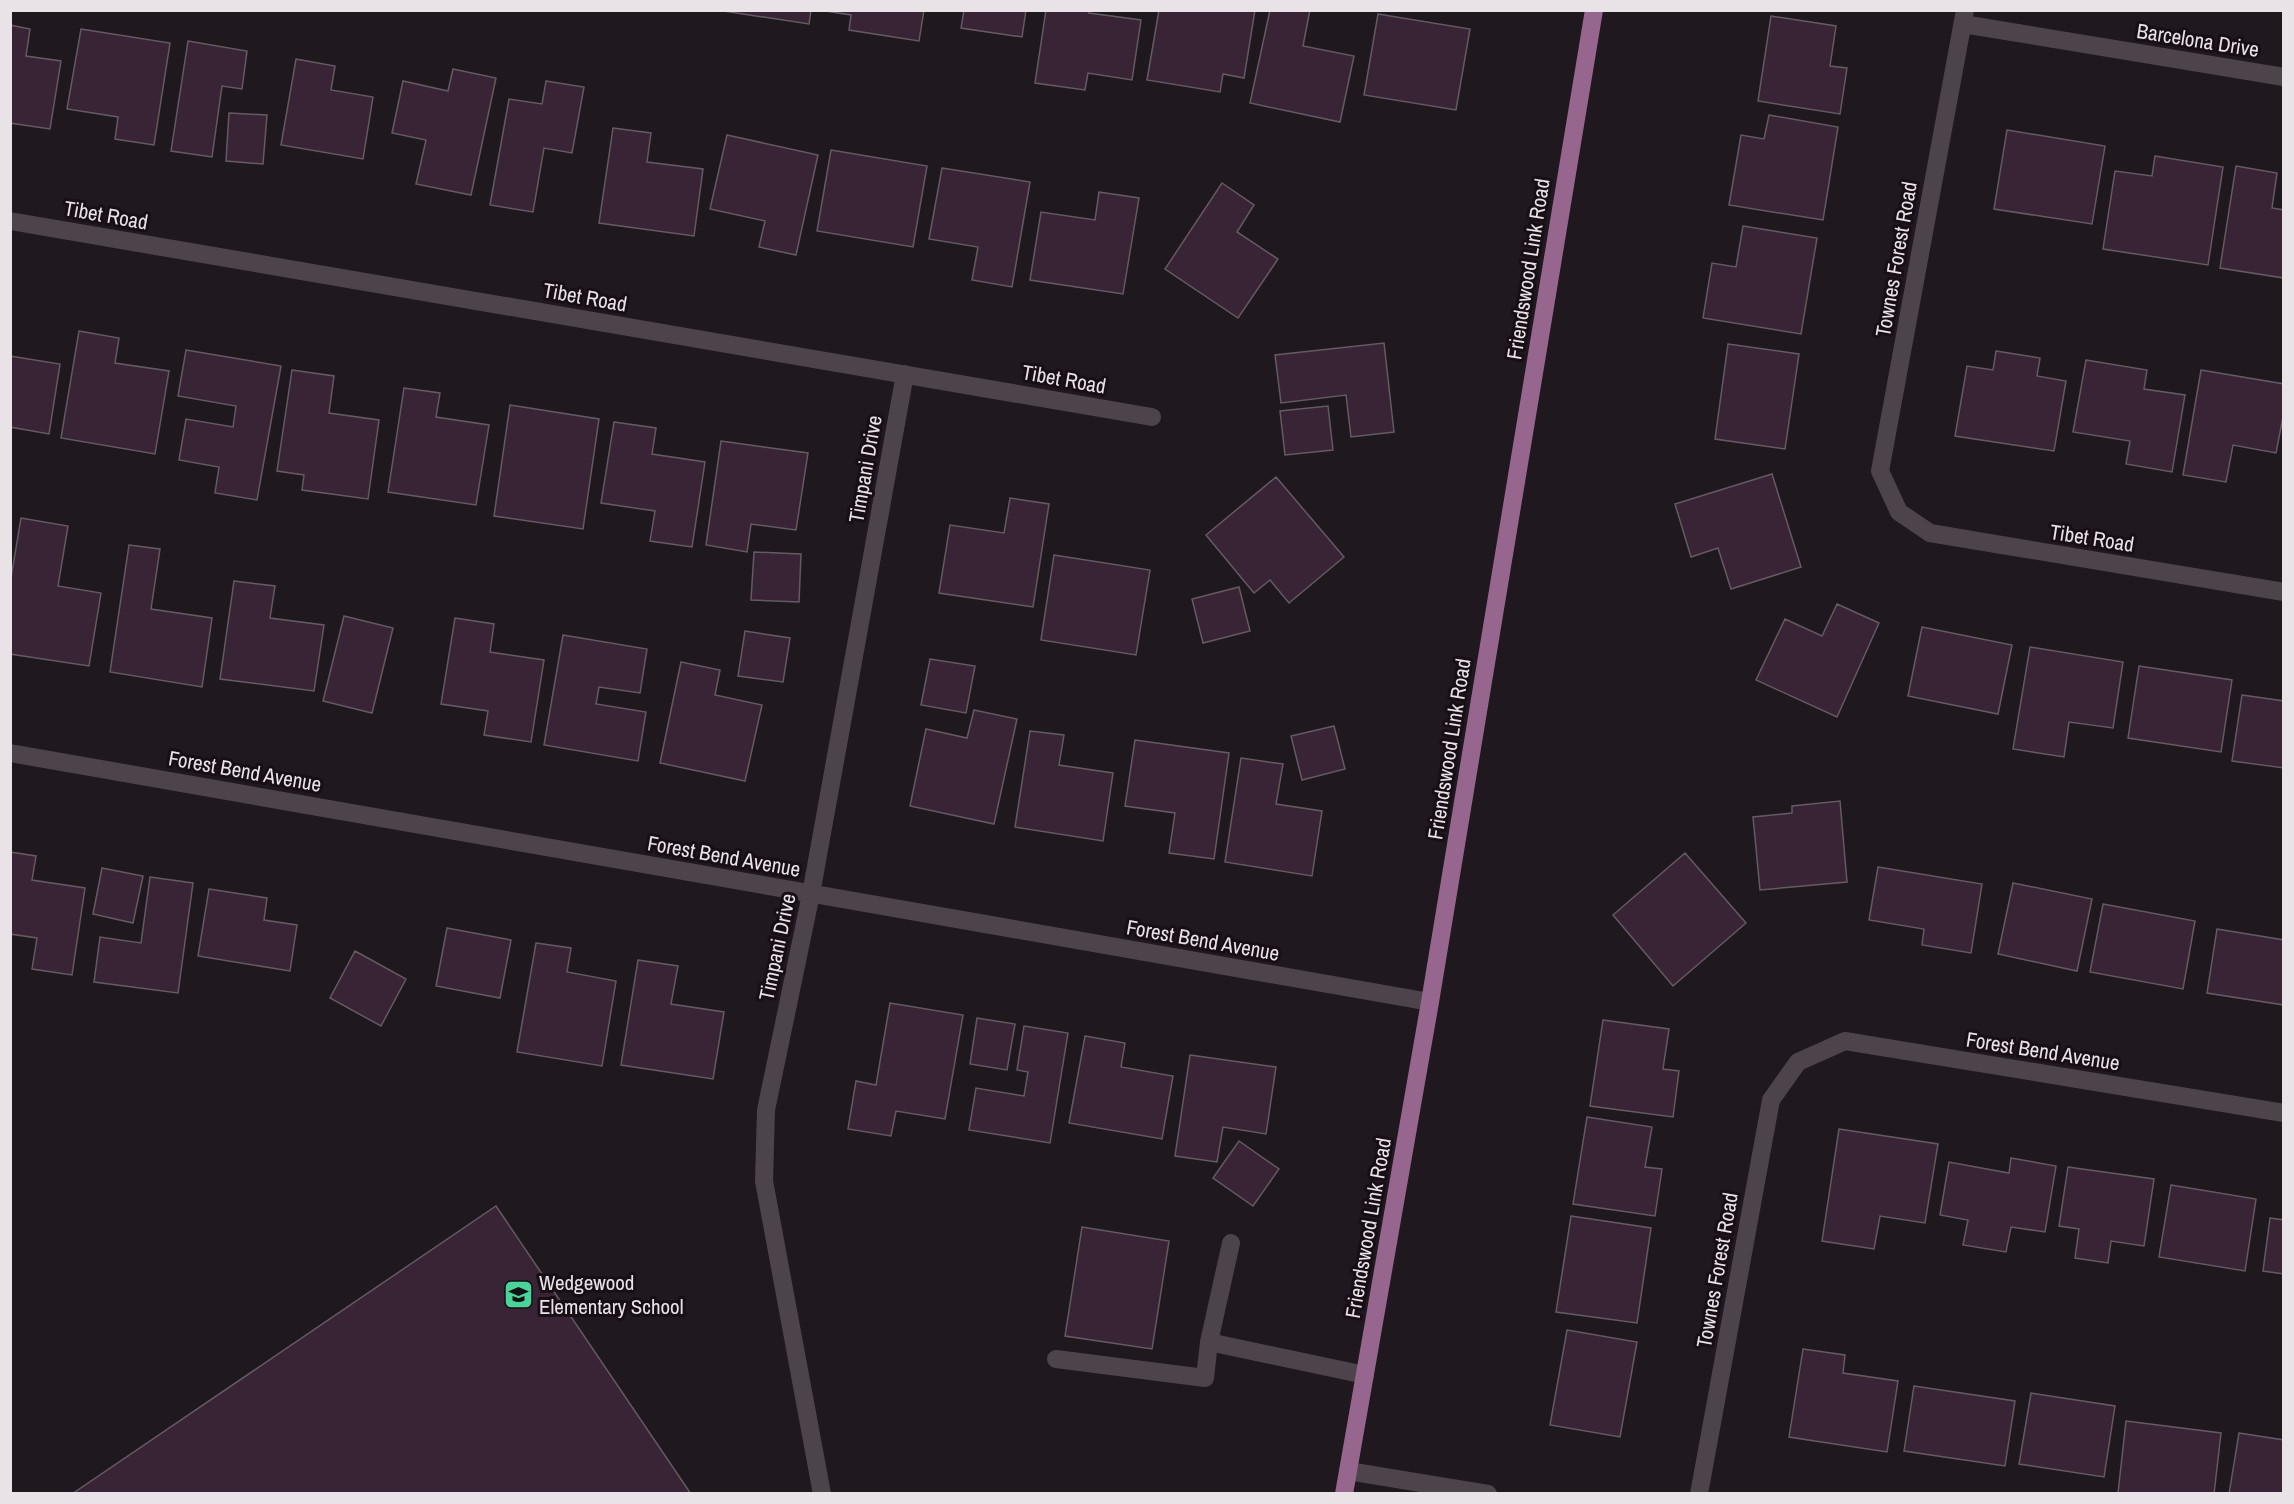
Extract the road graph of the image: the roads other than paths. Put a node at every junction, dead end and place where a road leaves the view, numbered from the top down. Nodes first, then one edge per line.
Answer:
1 (1594, 10) edge
2 (1964, 17) edge
3 (2283, 77) edge
4 (10, 221) edge
5 (905, 374) junction
6 (1152, 417) dead end
7 (1899, 513) joint
8 (2283, 592) edge
9 (10, 753) edge
10 (811, 894) junction
11 (1430, 1002) junction
12 (1798, 1062) joint
13 (2283, 1113) edge
14 (1231, 1242) dead end
15 (1209, 1342) junction
16 (1056, 1359) dead end
17 (1365, 1375) junction
18 (1348, 1471) junction
19 (822, 1494) edge
20 (1344, 1494) edge
21 (1488, 1494) edge
22 (1699, 1494) edge

1 - 11 main road, Friendswood Link Road
2 - 3 street, Barcelona Drive
2 - 7 street, Townes Forest Road
4 - 5 street, Tibet Road
5 - 6 street, Tibet Road
5 - 10 street, Timpani Drive
7 - 8 street, Tibet Road
9 - 10 street, Forest Bend Avenue
10 - 11 street, Forest Bend Avenue
10 - 19 street, Timpani Drive
11 - 17 main road, Friendswood Link Road
12 - 13 street, Forest Bend Avenue
12 - 22 street, Townes Forest Road
14 - 15 street
15 - 16 street
15 - 17 street
17 - 18 main road, Friendswood Link Road
18 - 20 main road, Friendswood Link Road
18 - 21 street

